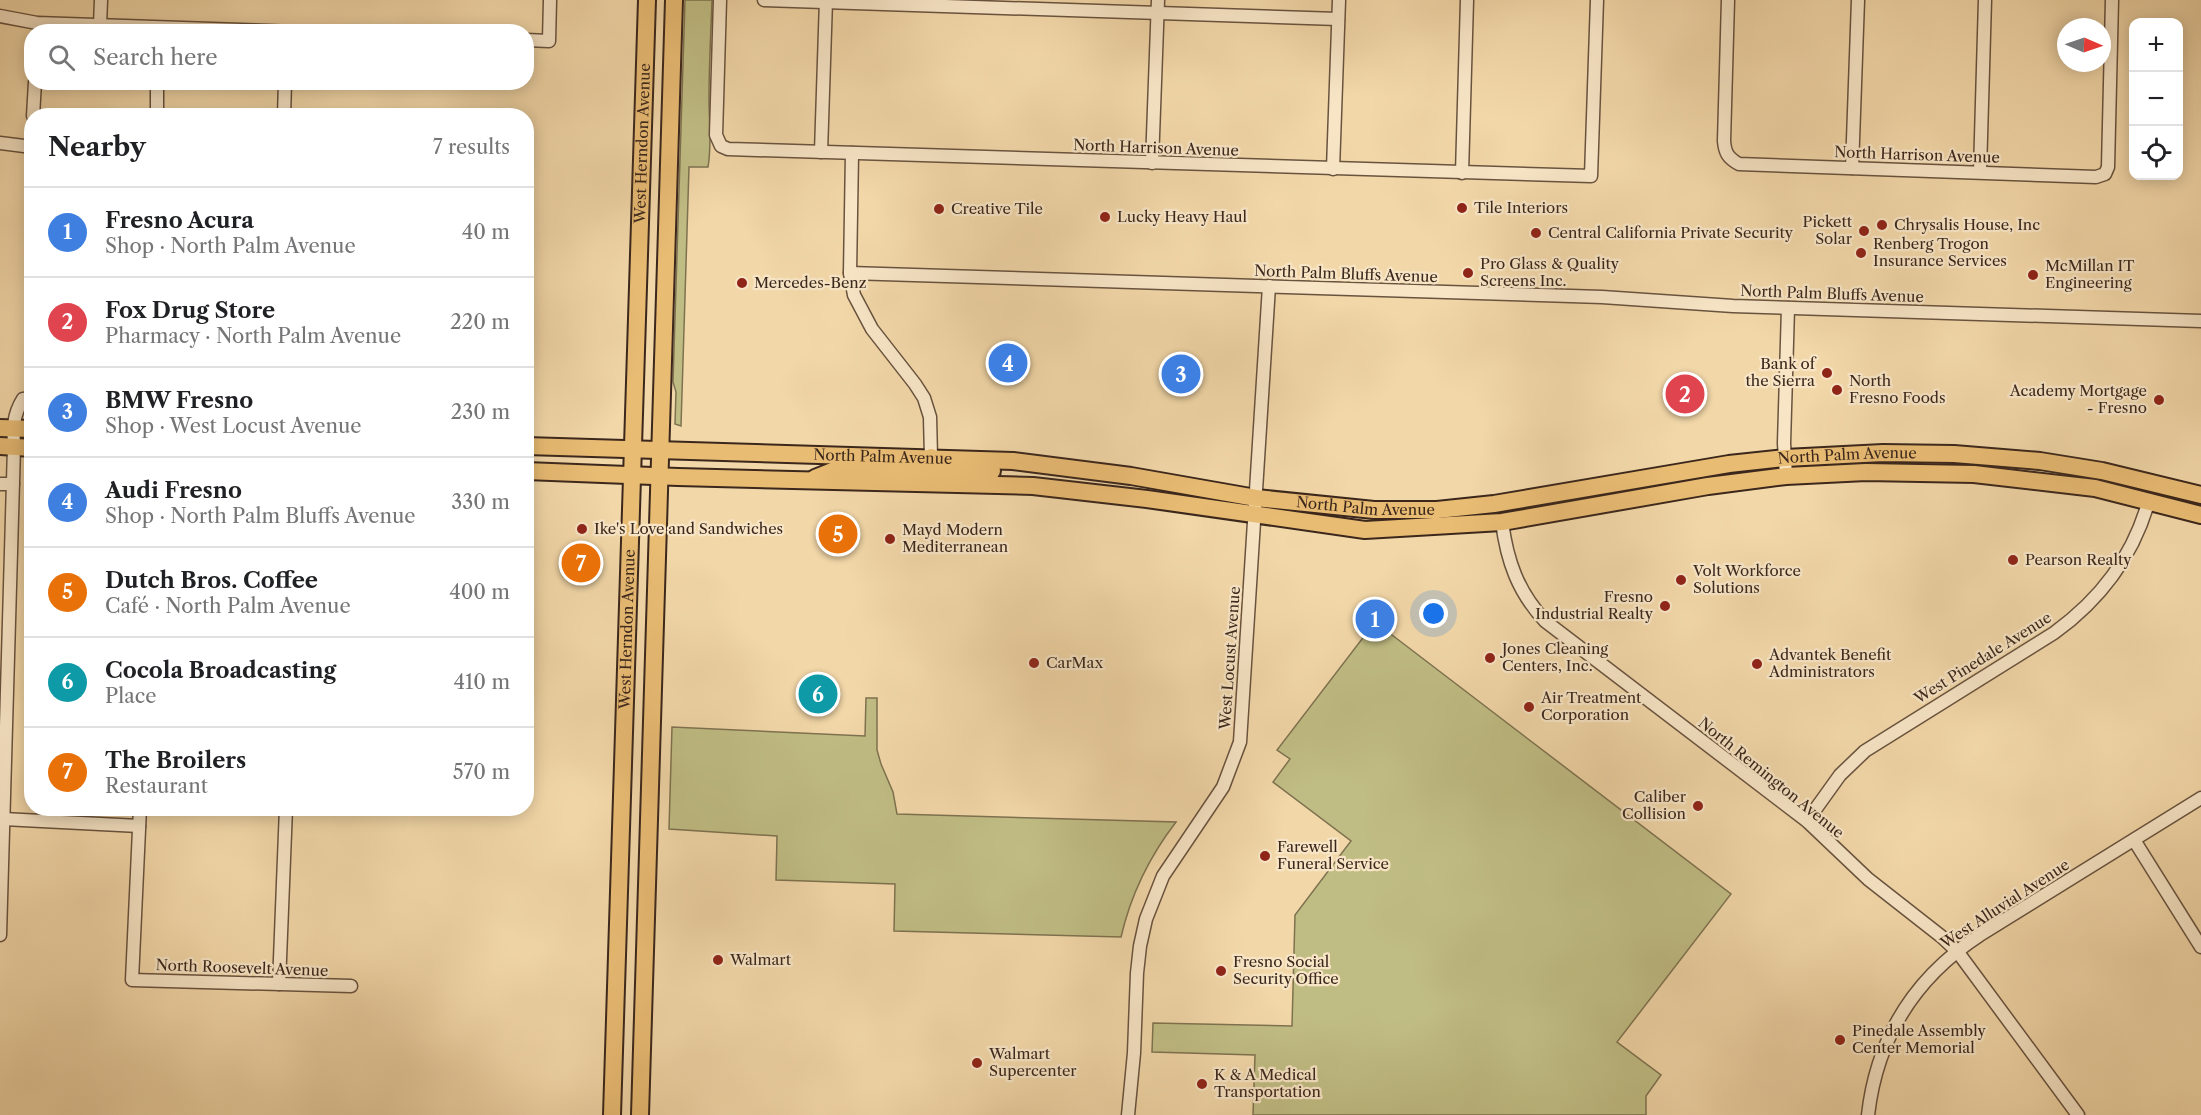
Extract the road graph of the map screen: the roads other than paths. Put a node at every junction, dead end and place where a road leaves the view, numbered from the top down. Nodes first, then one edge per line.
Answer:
1 (101, 0) edge
2 (550, 0) edge
3 (647, 0) edge
4 (674, 0) edge
5 (720, 0) edge
6 (764, 0) edge
7 (1158, 0) edge
8 (1339, 0) edge
9 (1467, 0) edge
10 (1596, 0) edge
11 (1728, 0) edge
12 (1858, 0) edge
13 (1985, 0) edge
14 (2112, 0) edge
15 (826, 1) edge
16 (1158, 13) junction
17 (0, 16) edge
18 (1338, 19) junction
19 (27, 24) edge
20 (100, 24) edge
21 (534, 40) edge
22 (35, 90) edge
23 (157, 90) edge
24 (285, 90) edge
25 (33, 108) edge
26 (157, 108) edge
27 (284, 108) edge
28 (0, 143) edge
29 (24, 146) edge
30 (821, 152) junction
31 (852, 153) junction
32 (1152, 162) junction
33 (1852, 168) junction
34 (1333, 169) junction
35 (1980, 171) junction
36 (1462, 173) junction
37 (850, 273) junction
38 (1269, 286) junction
39 (1788, 308) junction
40 (2201, 321) edge
41 (24, 399) edge
42 (6, 428) edge
43 (24, 429) edge
44 (534, 446) edge
45 (7, 447) edge
46 (24, 447) edge
47 (633, 449) junction
48 (661, 451) junction
49 (931, 457) junction
50 (1785, 458) junction
51 (1048, 465) junction
52 (534, 471) edge
53 (632, 475) junction
54 (660, 476) junction
55 (1786, 476) junction
56 (2015, 478) junction
57 (1634, 480) junction
58 (808, 481) junction
59 (925, 483) junction
60 (2156, 483) junction
61 (0, 484) edge
62 (13, 484) junction
63 (2195, 493) edge
64 (1256, 498) junction
65 (2149, 501) junction
66 (2201, 515) edge
67 (1255, 516) junction
68 (1502, 522) junction
69 (5, 610) edge
70 (2201, 798) edge
71 (140, 816) edge
72 (286, 816) edge
73 (3, 819) junction
74 (1807, 821) junction
75 (139, 826) junction
76 (2134, 840) junction
77 (0, 935) edge
78 (2201, 947) edge
79 (1957, 951) junction
80 (279, 984) junction
81 (351, 986) dead end
82 (612, 1115) edge
83 (640, 1115) edge
84 (1128, 1115) edge
85 (1868, 1115) edge
86 (2078, 1115) edge

1 - 20 street
2 - 21 street
3 - 47 main road, West Herndon Avenue
4 - 48 main road, West Herndon Avenue
5 - 30 street, North Harrison Avenue
6 - 15 street
7 - 16 street
8 - 18 street
9 - 36 street
10 - 36 street, North Harrison Avenue
11 - 33 street, North Harrison Avenue
12 - 33 street
13 - 35 street
14 - 35 street, North Harrison Avenue
15 - 16 street
15 - 30 street
16 - 18 street
16 - 32 street
17 - 19 street
18 - 34 street
22 - 25 street
23 - 26 street
24 - 27 street
28 - 29 street
30 - 31 street, North Harrison Avenue
31 - 32 street, North Harrison Avenue
31 - 37 street
32 - 34 street, North Harrison Avenue
33 - 35 street, North Harrison Avenue
34 - 36 street, North Harrison Avenue
37 - 38 street, North Palm Bluffs Avenue
37 - 49 street
38 - 39 street, North Palm Bluffs Avenue
38 - 64 street, West Locust Avenue
39 - 40 street, North Palm Bluffs Avenue
39 - 50 street
41 - 42 street
42 - 43 main road
42 - 45 street
44 - 47 main road, North Palm Avenue
45 - 46 main road
45 - 62 street
47 - 48 main road, North Palm Avenue
47 - 53 main road, West Herndon Avenue
48 - 49 main road, North Palm Avenue
48 - 54 main road, West Herndon Avenue
49 - 51 main road, North Palm Avenue
49 - 58 main road
50 - 55 street
50 - 57 main road, North Palm Avenue
50 - 60 main road, North Palm Avenue
51 - 59 main road
51 - 64 main road, North Palm Avenue
52 - 53 main road, North Palm Avenue
53 - 54 main road, North Palm Avenue
53 - 82 main road, West Herndon Avenue
54 - 58 main road, North Palm Avenue
54 - 83 main road, West Herndon Avenue
55 - 56 main road, North Palm Avenue
55 - 68 main road, North Palm Avenue
56 - 60 main road
56 - 65 main road, North Palm Avenue
57 - 64 main road, North Palm Avenue
57 - 68 main road
58 - 59 main road, North Palm Avenue
59 - 67 main road, North Palm Avenue
60 - 63 main road, North Palm Avenue
61 - 62 street
62 - 69 street
63 - 65 main road
64 - 67 street, West Locust Avenue
65 - 66 main road, North Palm Avenue
65 - 74 street, West Pinedale Avenue
67 - 68 main road, North Palm Avenue
67 - 84 street, West Locust Avenue
68 - 74 street, North Remington Avenue
69 - 73 street
70 - 76 street, West Alluvial Avenue
71 - 75 street
72 - 80 street
73 - 75 street
73 - 77 street
74 - 79 street, North Remington Avenue
75 - 80 street, North Roosevelt Avenue
76 - 78 street
76 - 79 street, West Alluvial Avenue
79 - 85 street, West Alluvial Avenue
79 - 86 street, North Remington Avenue
80 - 81 street, North Roosevelt Avenue

